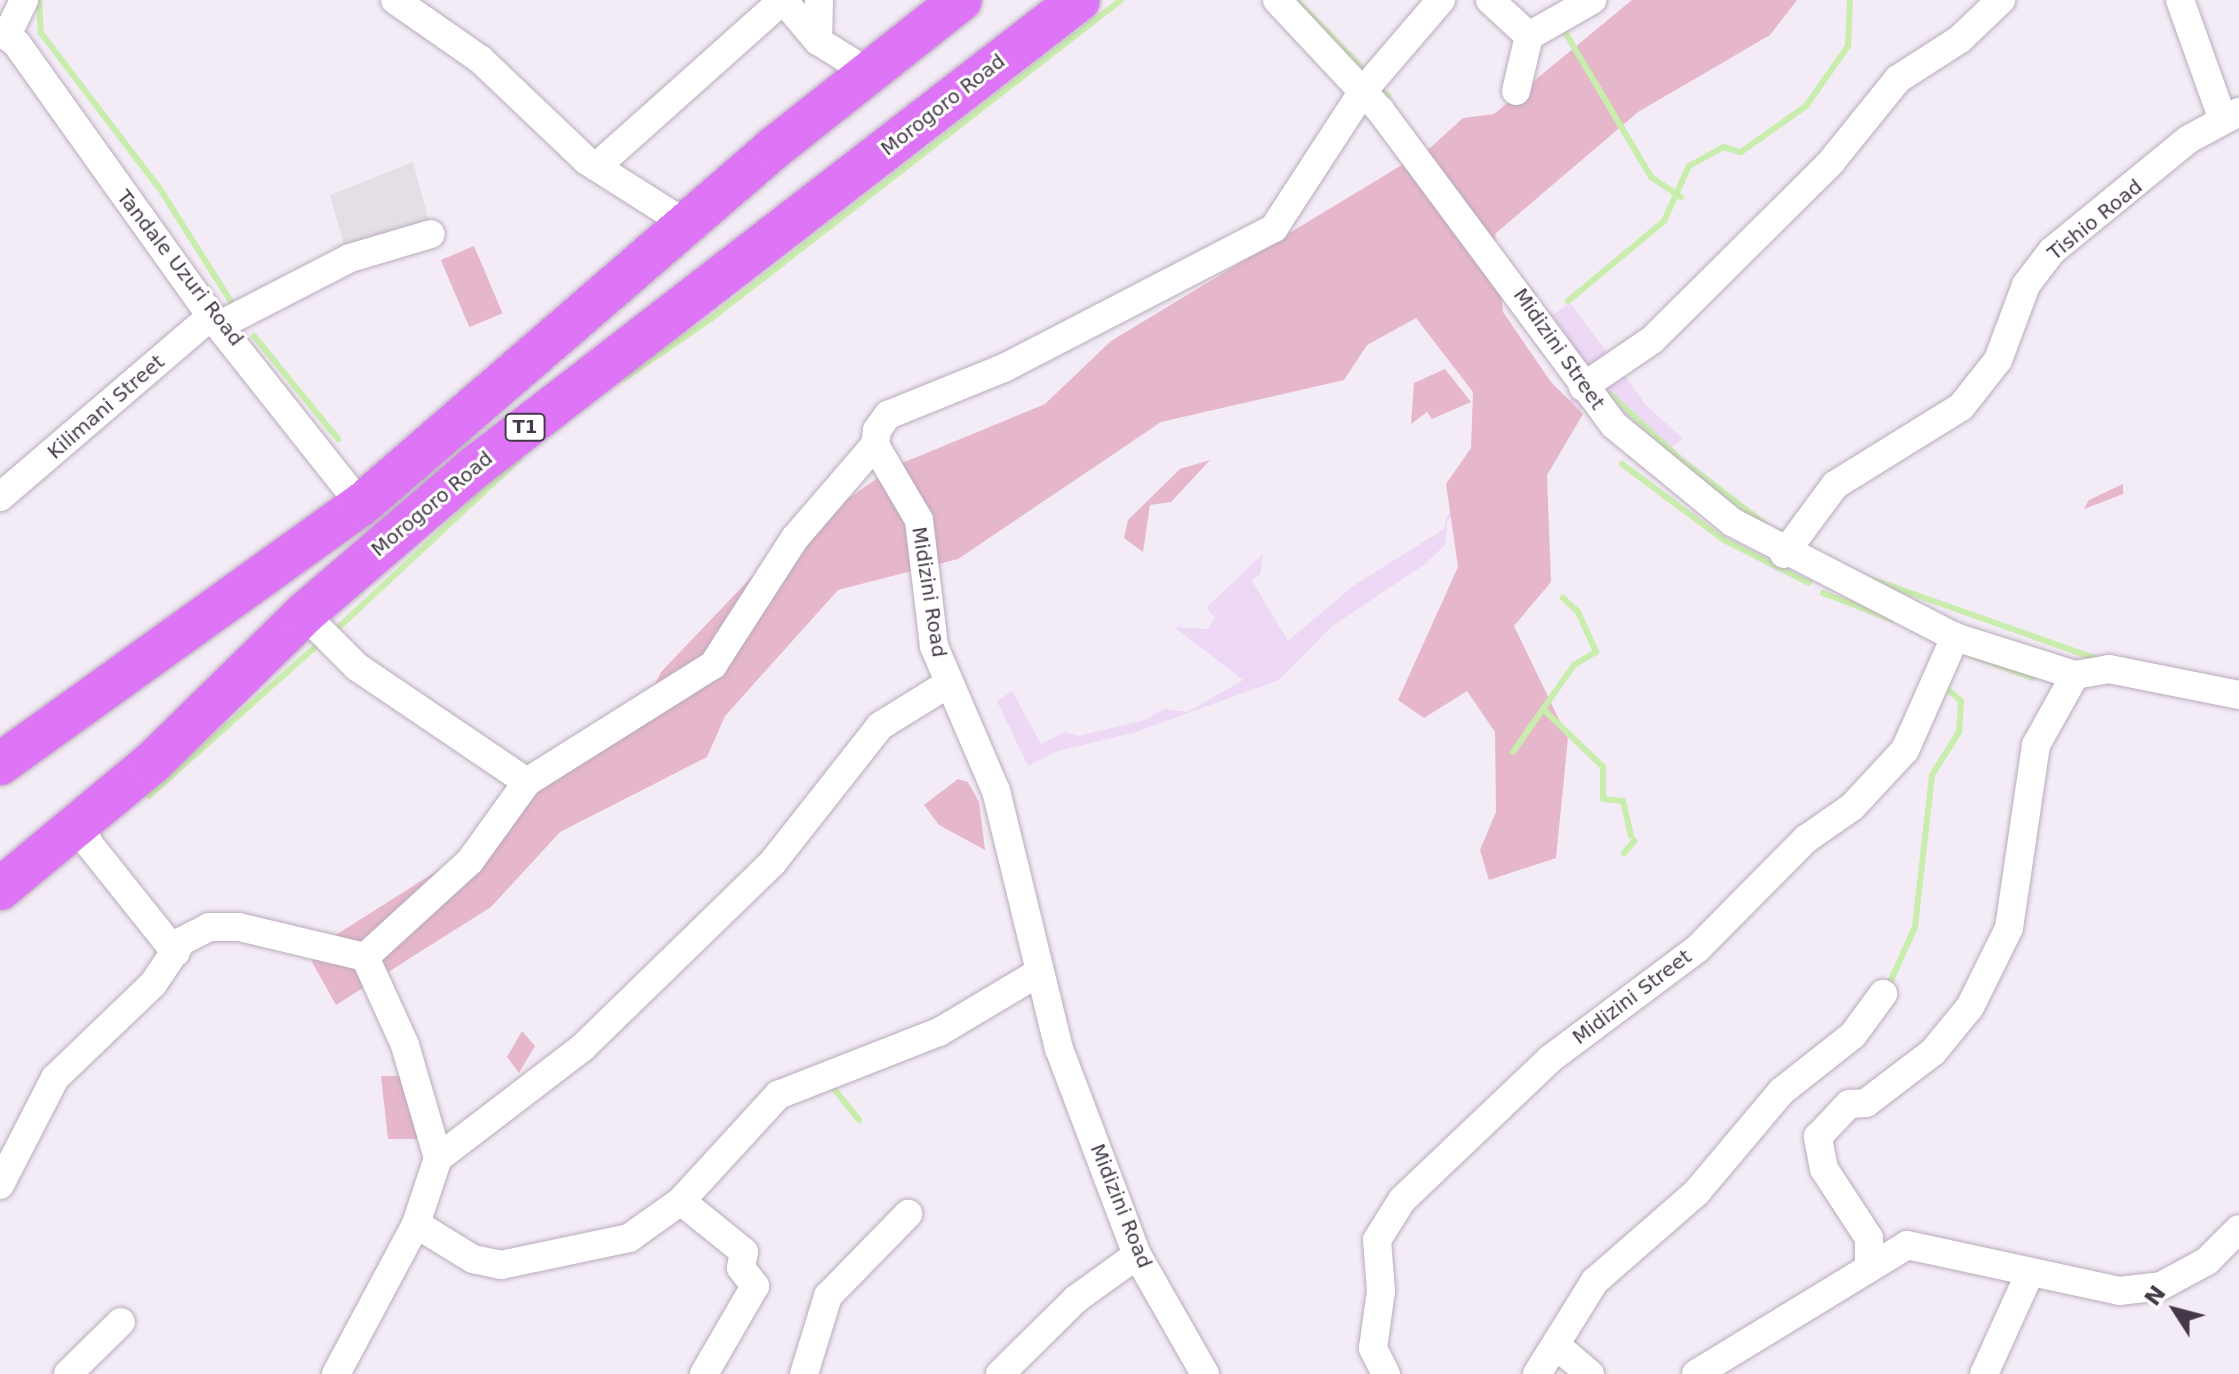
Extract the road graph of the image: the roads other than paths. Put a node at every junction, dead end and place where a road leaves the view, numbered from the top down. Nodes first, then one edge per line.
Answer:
1 (24, 0) edge
2 (783, 0) edge
3 (819, 0) edge
4 (961, 0) edge
5 (1079, 0) edge
6 (1277, 0) edge
7 (1441, 0) edge
8 (1490, 0) edge
9 (1592, 0) edge
10 (2001, 0) edge
11 (2180, 0) edge
12 (403, 1) edge
13 (3, 33) edge
14 (1529, 36) junction
15 (818, 41) junction
16 (866, 71) junction
17 (1363, 91) junction
18 (1516, 91) dead end
19 (2231, 116) edge
20 (596, 167) junction
21 (688, 225) junction
22 (431, 234) dead end
23 (217, 320) junction
24 (1583, 387) junction
25 (875, 445) junction
26 (0, 497) edge
27 (361, 505) junction
28 (1784, 554) junction
29 (304, 614) junction
30 (1955, 637) junction
31 (2075, 675) junction
32 (946, 685) junction
33 (2239, 695) edge
34 (0, 764) edge
35 (527, 782) junction
36 (82, 823) junction
37 (0, 889) edge
38 (176, 953) junction
39 (365, 957) junction
40 (1038, 973) junction
41 (1883, 994) dead end
42 (438, 1158) junction
43 (0, 1185) edge
44 (681, 1201) junction
45 (908, 1214) dead end
46 (416, 1224) junction
47 (2239, 1229) edge
48 (1137, 1255) junction
49 (1869, 1263) junction
50 (2029, 1275) junction
51 (121, 1322) dead end
52 (1558, 1347) junction
53 (715, 1370) edge
54 (68, 1374) edge
55 (336, 1374) edge
56 (804, 1374) edge
57 (1000, 1374) edge
58 (1205, 1374) edge
59 (1386, 1374) edge
60 (1537, 1374) edge
61 (1590, 1374) edge
62 (1696, 1374) edge
63 (1984, 1374) edge

1 - 13 street
2 - 15 street
2 - 20 street
3 - 15 street
4 - 16 highway, T1
5 - 29 highway, Morogoro Road / T1
6 - 17 street, Midizini Street
7 - 17 street
8 - 14 street
9 - 14 street
10 - 24 street
11 - 19 street
12 - 20 street
13 - 23 street, Tandale Uzuri Road
14 - 18 street
15 - 16 street
16 - 21 highway, T1
17 - 24 street, Midizini Street
17 - 25 street
19 - 28 street, Tishio Road
20 - 21 street
21 - 27 highway, T1
22 - 23 street, Kilimani Street
23 - 26 street, Kilimani Street
23 - 27 street, Tandale Uzuri Road
24 - 28 street, Midizini Street
25 - 32 street, Midizini Road
25 - 35 street
27 - 34 highway, T1
28 - 30 street, Midizini Street
29 - 35 street
29 - 36 highway, Morogoro Road / T1
30 - 31 street, Midizini Street
30 - 59 street, Midizini Street
31 - 33 street, Midizini Street
31 - 49 street
32 - 40 street, Midizini Road
32 - 42 street
35 - 39 street
36 - 37 highway, Morogoro Road / T1
36 - 38 street
38 - 39 street
38 - 43 street
39 - 42 street
40 - 44 street
40 - 48 street, Midizini Road
41 - 52 street
42 - 46 street
44 - 46 street
44 - 53 street
45 - 56 street
46 - 55 street
47 - 50 street
48 - 57 street
48 - 58 street, Midizini Road
49 - 50 street
49 - 62 street
50 - 63 street
51 - 54 street
52 - 60 street
52 - 61 street

